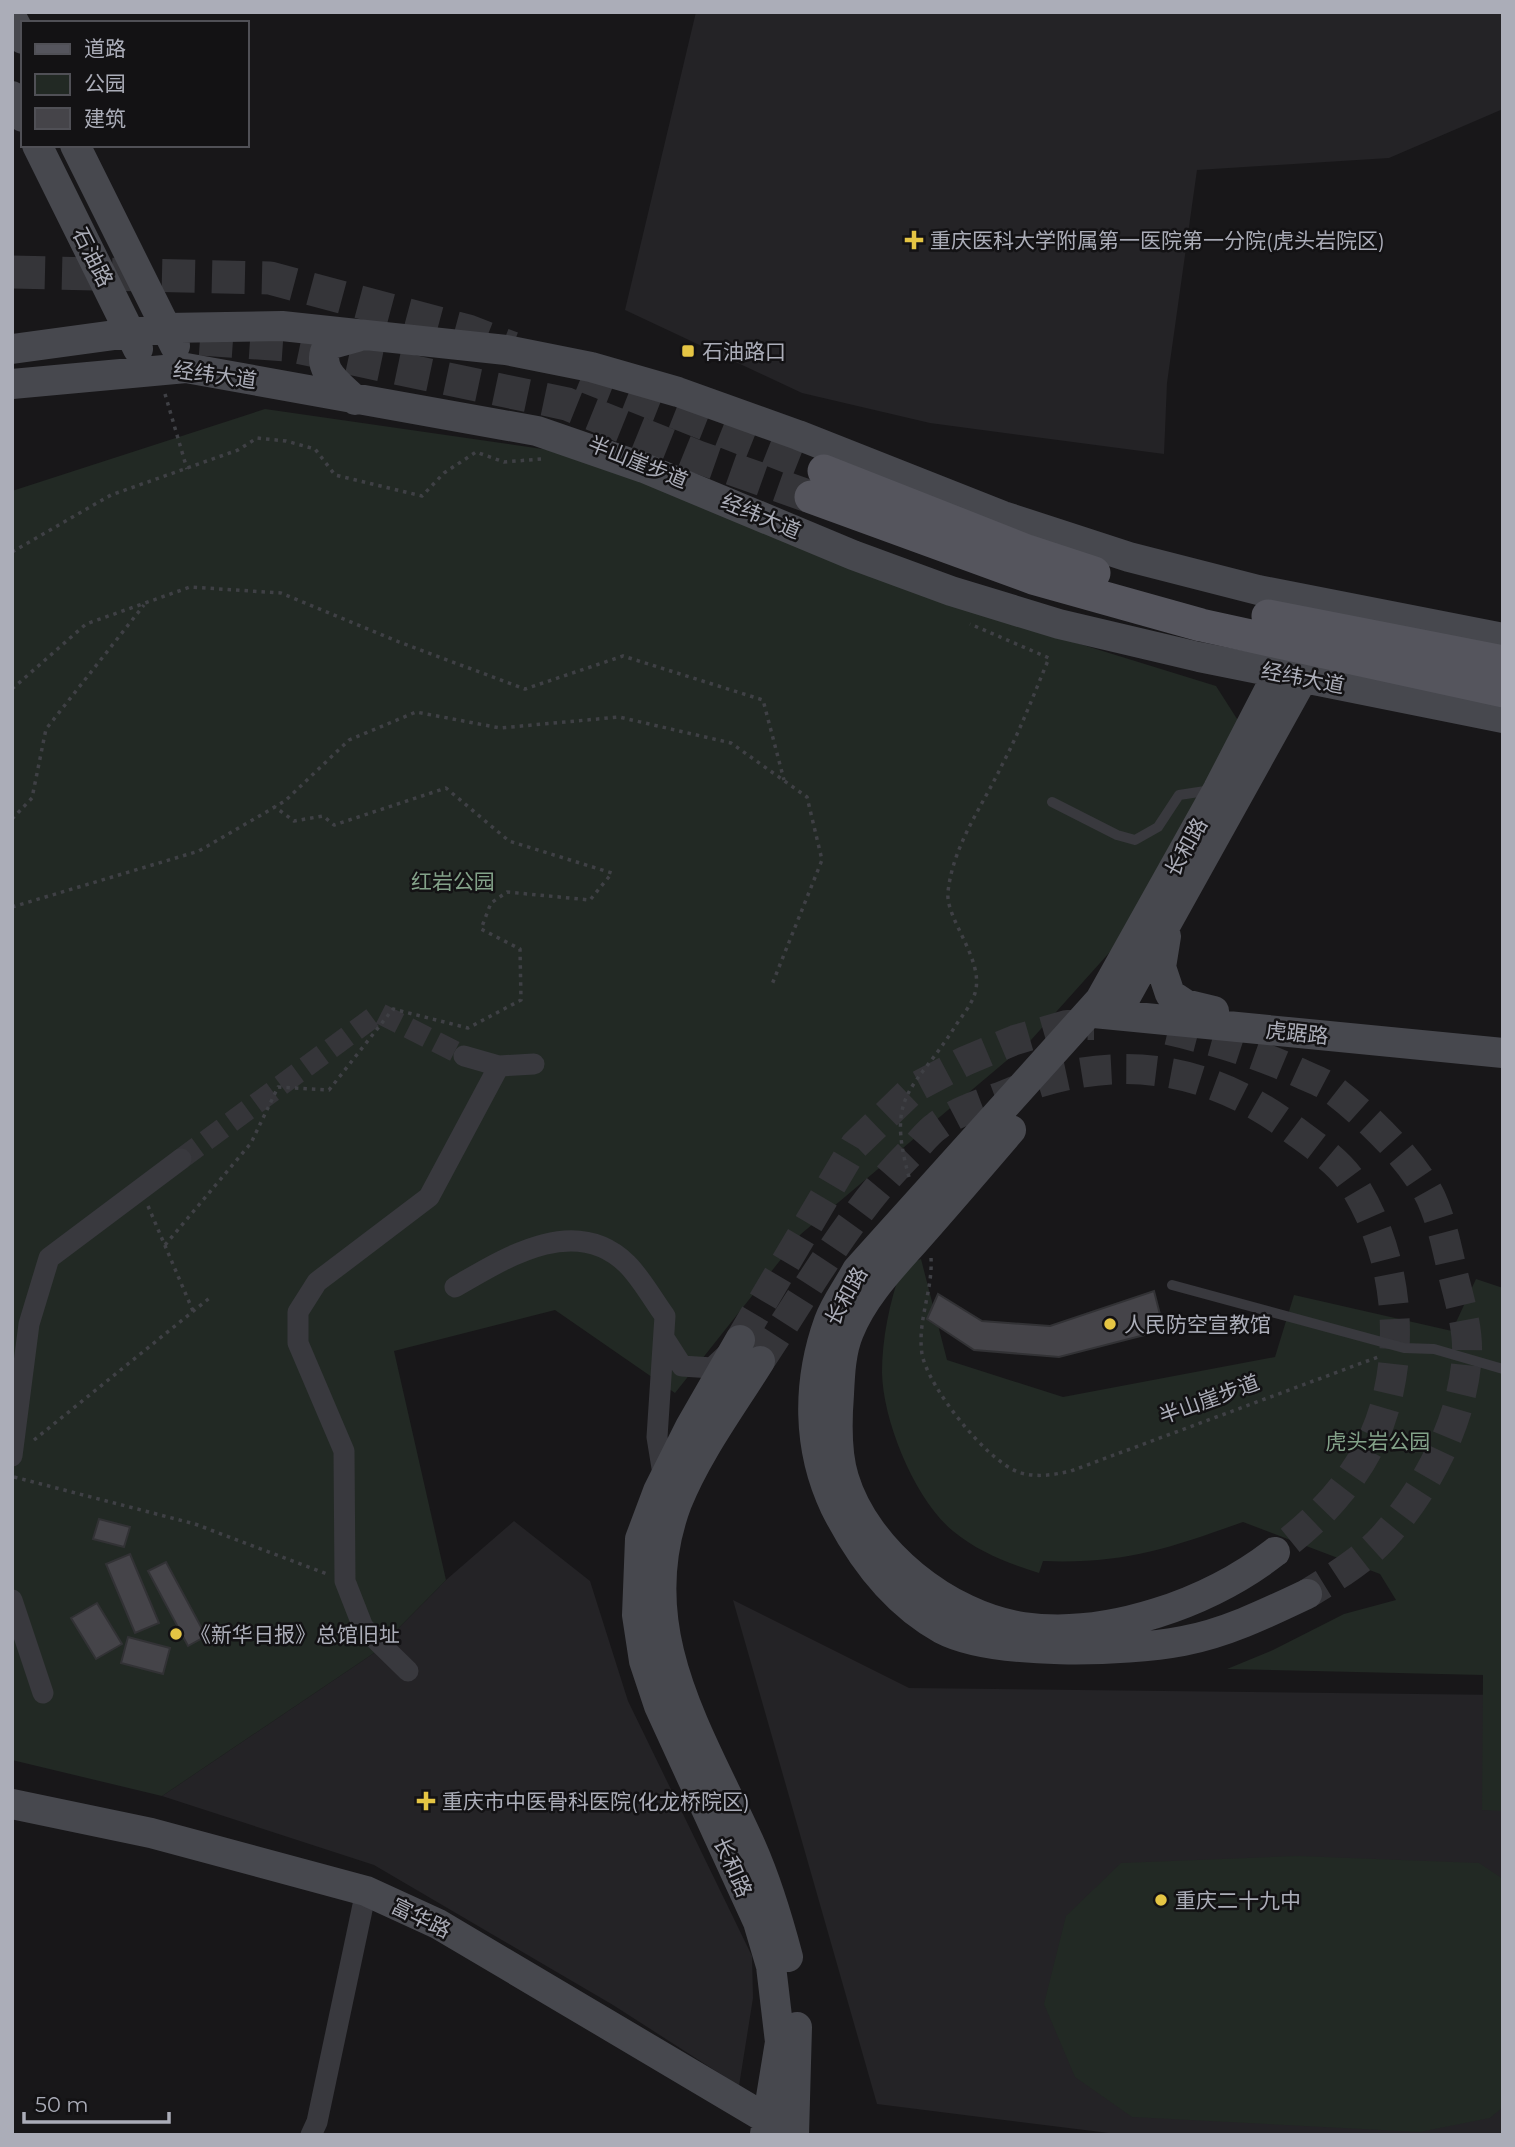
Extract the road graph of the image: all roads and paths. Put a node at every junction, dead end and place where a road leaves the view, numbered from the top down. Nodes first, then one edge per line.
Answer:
1 (12, 18) edge
2 (21, 35) edge
3 (12, 96) edge
4 (21, 113) edge
5 (38, 147) edge
6 (76, 147) edge
7 (166, 328) junction
8 (131, 333) junction
9 (359, 337) junction
10 (12, 349) edge
11 (165, 368) junction
12 (12, 384) edge
13 (355, 400) junction
14 (542, 458) dead end
15 (187, 469) junction
16 (12, 552) edge
17 (145, 603) junction
18 (964, 622) dead end
19 (1503, 638) edge
20 (1503, 662) edge
21 (1290, 676) junction
22 (12, 689) edge
23 (1503, 691) edge
24 (1503, 718) edge
25 (785, 782) junction
26 (1218, 789) junction
27 (1052, 802) dead end
28 (275, 807) junction
29 (12, 819) edge
30 (12, 907) edge
31 (1177, 907) junction
32 (771, 988) dead end
33 (1106, 1007) junction
34 (1214, 1011) junction
35 (1503, 1037) edge
36 (1503, 1053) edge
37 (464, 1056) tunnel mouth
38 (933, 1056) dead end
39 (534, 1064) dead end
40 (499, 1066) junction
41 (181, 1159) tunnel mouth
42 (141, 1189) junction
43 (165, 1245) junction
44 (1172, 1285) dead end
45 (455, 1287) dead end
46 (212, 1296) dead end
47 (192, 1311) junction
48 (664, 1338) junction
49 (1404, 1348) junction
50 (750, 1350) junction
51 (1503, 1369) edge
52 (951, 1408) dead end
53 (18, 1452) edge
54 (12, 1476) edge
55 (664, 1480) junction
56 (1275, 1552) tunnel mouth
57 (345, 1581) junction
58 (1307, 1594) tunnel mouth
59 (12, 1600) edge
60 (408, 1671) dead end
61 (43, 1693) dead end
62 (12, 1804) edge
63 (12, 1817) edge
64 (364, 1899) junction
65 (768, 2131) edge
66 (311, 2135) edge
67 (793, 2135) edge

1 - 2 main road
3 - 4 main road
5 - 8 main road, 石油路
6 - 7 main road, 石油路
7 - 8 main road, 经纬大道
7 - 9 main road, 经纬大道
7 - 11 main road, 石油路
8 - 10 main road, 经纬大道
8 - 11 main road, 石油路
9 - 13 main road
9 - 19 main road, 经纬大道
11 - 12 main road, 经纬大道
11 - 13 main road, 经纬大道
11 - 15 path
13 - 21 main road, 经纬大道
14 - 15 path
15 - 16 path
17 - 22 path
17 - 25 path
17 - 29 path
18 - 38 path
20 - 23 main road
21 - 24 main road, 经纬大道
21 - 26 main road, 长和路
21 - 31 main road, 长和路
25 - 28 path
25 - 32 path
26 - 27 lane
26 - 33 main road, 长和路
28 - 30 path
28 - 43 path
31 - 33 main road, 长和路
31 - 34 main road
33 - 34 main road, 虎踞路
33 - 36 main road, 虎踞路
33 - 56 main road, 长和路
33 - 58 main road, 长和路
34 - 35 main road, 虎踞路
37 - 40 street
39 - 40 street
40 - 57 street
41 - 42 street
42 - 43 path
42 - 53 street
43 - 47 path
44 - 49 lane
45 - 48 street
46 - 47 path
47 - 53 path
48 - 50 street
48 - 55 street
49 - 51 lane
49 - 52 path, 半山崖步道
50 - 55 main road, 长和路
50 - 67 main road, 长和路
54 - 57 path
55 - 65 main road, 长和路
57 - 60 street
59 - 61 street
62 - 64 main road, 富华路
63 - 64 main road, 富华路
64 - 65 main road, 富华路
64 - 66 street

